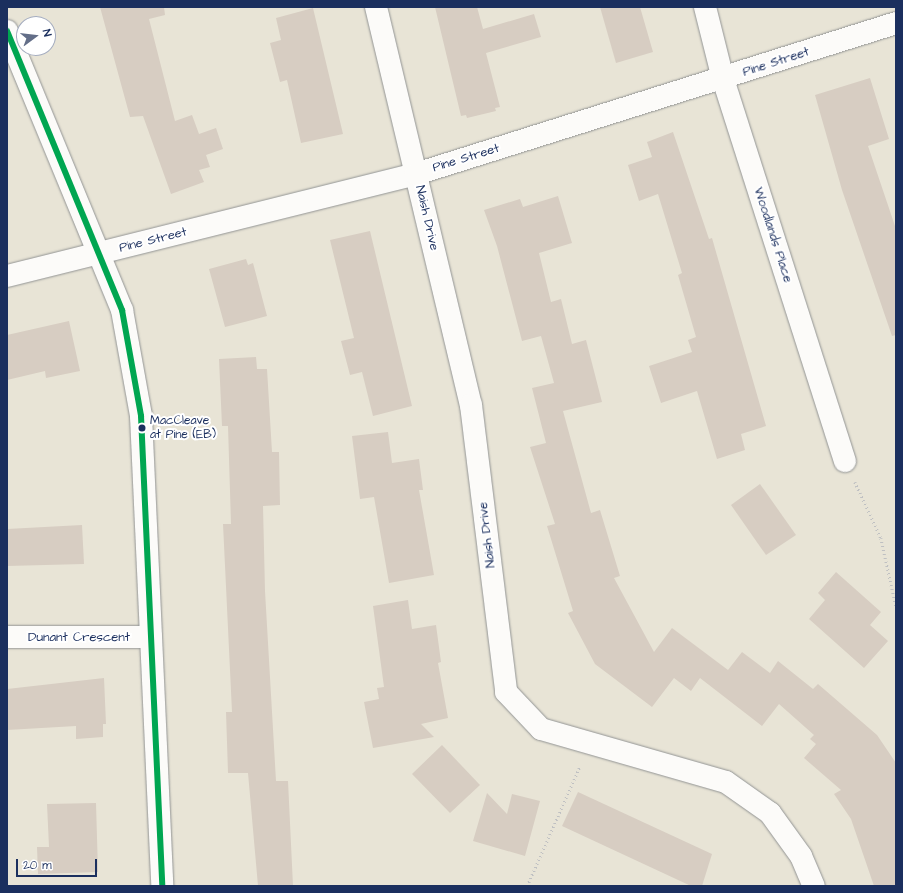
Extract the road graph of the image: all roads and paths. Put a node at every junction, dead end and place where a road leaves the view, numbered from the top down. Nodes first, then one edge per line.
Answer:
1 (376, 7) edge
2 (705, 7) edge
3 (896, 23) edge
4 (7, 31) edge
5 (723, 79) junction
6 (416, 174) junction
7 (99, 254) junction
8 (7, 276) edge
9 (845, 461) joint
10 (896, 606) edge
11 (7, 636) edge
12 (151, 637) junction
13 (590, 744) junction
14 (162, 886) edge
15 (528, 886) edge
16 (814, 886) edge

1 - 6 street, Naish Drive
2 - 5 street, Woodlands Place
3 - 5 street, Pine Street
4 - 7 street
5 - 6 street, Pine Street
5 - 9 street, Woodlands Place
6 - 7 street, Pine Street
6 - 13 street, Naish Drive
7 - 8 street, Pine Street
7 - 12 street
9 - 10 path
11 - 12 street, Dunant Crescent
12 - 14 street
13 - 15 path
13 - 16 street, Naish Drive

